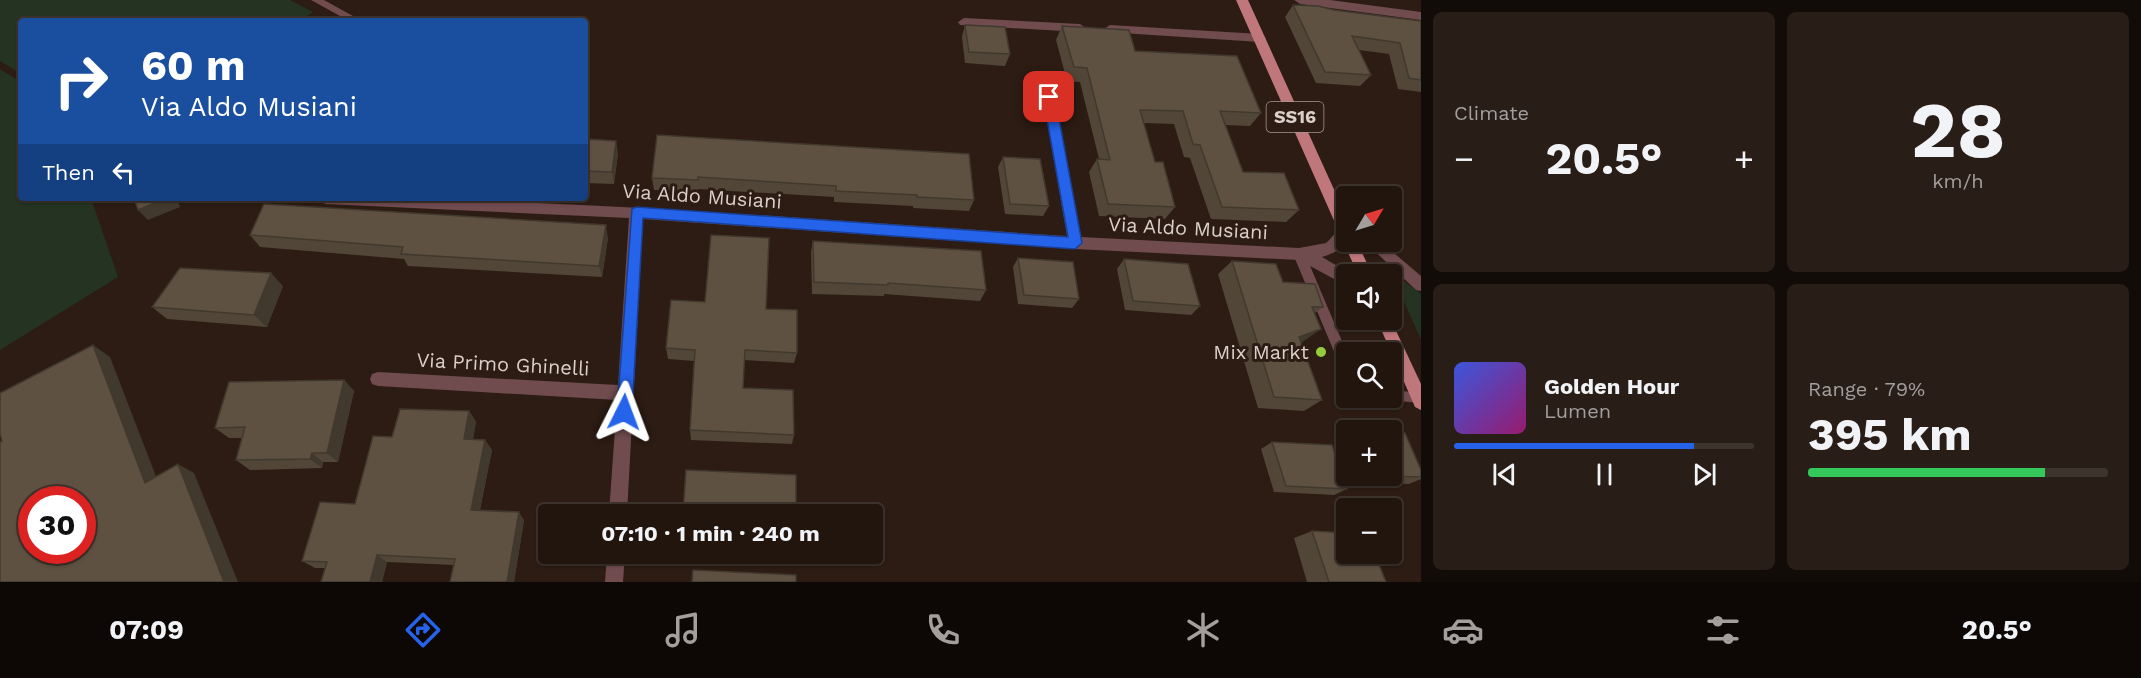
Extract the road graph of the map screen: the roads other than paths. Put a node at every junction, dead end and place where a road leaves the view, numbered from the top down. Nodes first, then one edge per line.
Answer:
1 (316, 0) edge
2 (1242, 0) edge
3 (1300, 0) edge
4 (1421, 15) edge
5 (351, 18) edge
6 (964, 22) dead end
7 (1260, 38) junction
8 (1049, 97) dead end
9 (1331, 197) junction
10 (388, 201) edge
11 (1336, 203) edge
12 (1336, 209) edge
13 (636, 213) junction
14 (1075, 243) junction
15 (1336, 244) edge
16 (1383, 252) edge
17 (1299, 254) junction
18 (1336, 273) edge
19 (1421, 285) edge
20 (1389, 330) edge
21 (1336, 342) edge
22 (378, 379) dead end
23 (625, 393) junction
24 (1402, 397) edge
25 (1420, 398) edge
26 (619, 504) edge
27 (615, 564) edge
28 (614, 582) edge

1 - 5 lane
2 - 7 main road, SS16
3 - 4 street
6 - 7 street
7 - 9 main road, SS16
8 - 14 street
9 - 11 street
9 - 12 main road, SS16
10 - 13 street, Via Aldo Musiani
13 - 14 street, Via Aldo Musiani
13 - 23 street
14 - 17 street, Via Aldo Musiani
15 - 17 street, Via Aldo Musiani
16 - 19 street
17 - 18 street, Via Aldo Musiani
17 - 21 lane
20 - 25 main road
22 - 23 street, Via Primo Ghinelli
23 - 26 street
24 - 25 lane
27 - 28 street

